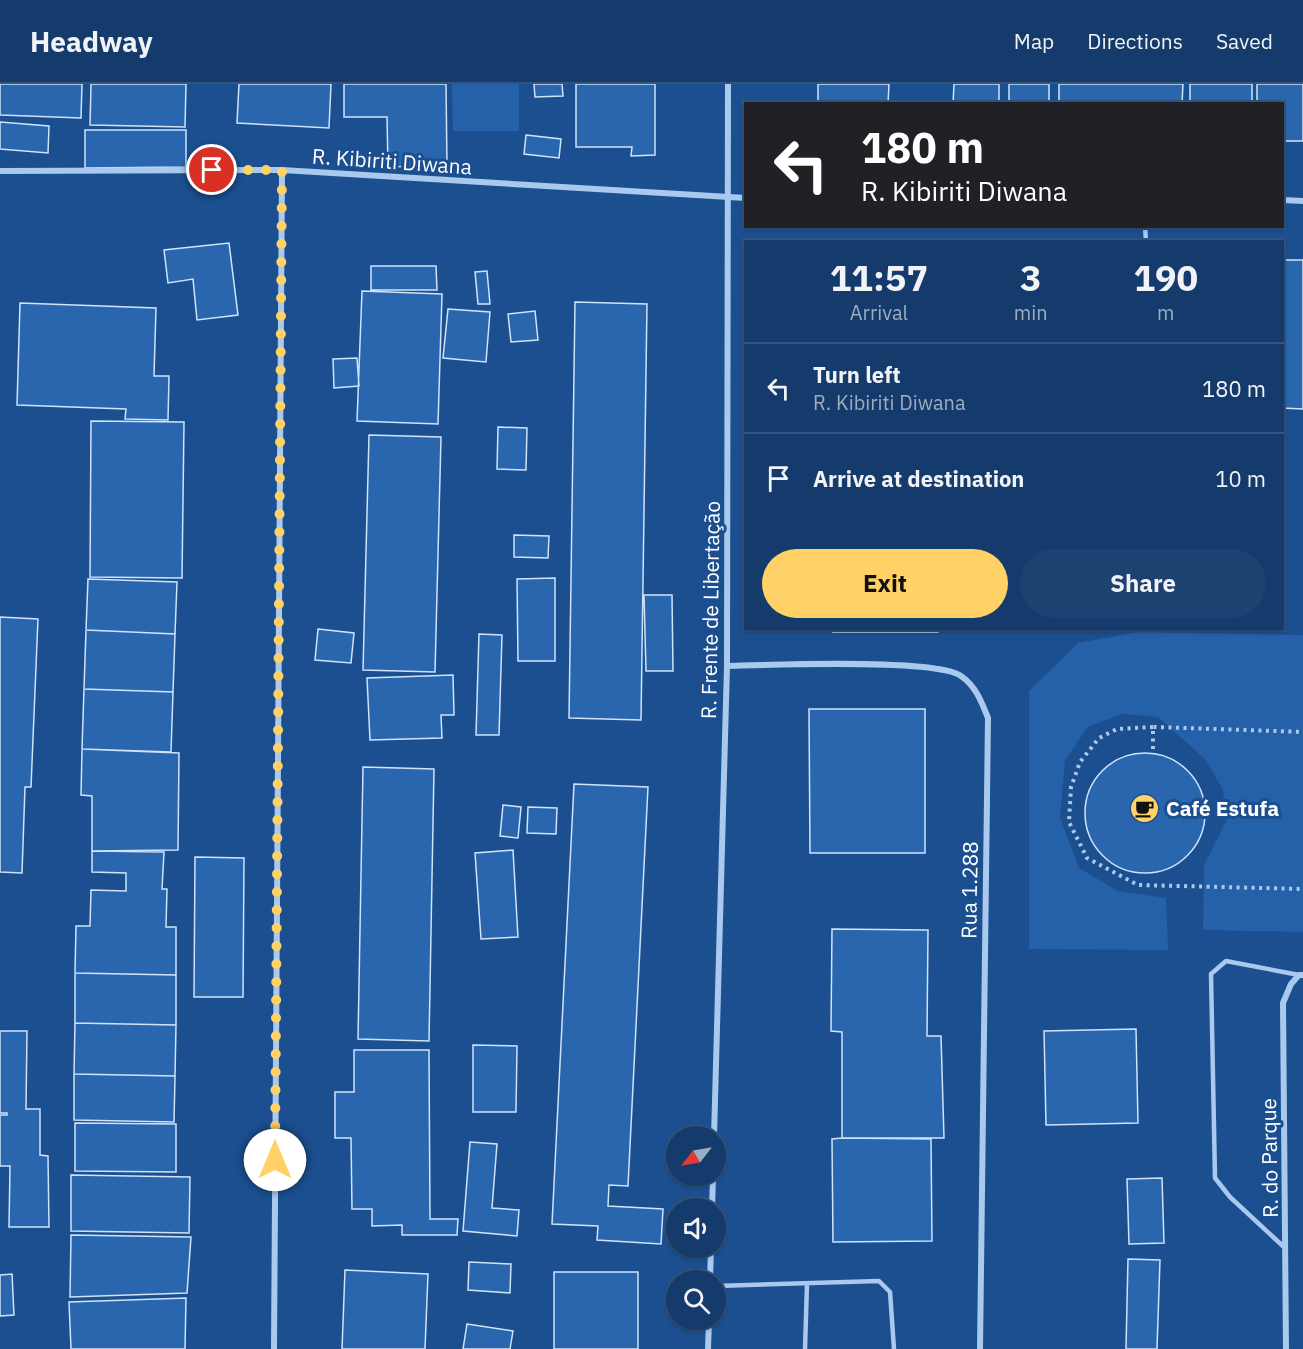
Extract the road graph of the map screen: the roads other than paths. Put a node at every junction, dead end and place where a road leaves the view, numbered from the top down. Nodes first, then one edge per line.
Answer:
1 (728, 84) edge
2 (282, 170) junction
3 (0, 171) edge
4 (744, 198) edge
5 (729, 199) junction
6 (1284, 200) edge
7 (1303, 201) edge
8 (727, 666) junction
9 (1301, 975) edge
10 (714, 1126) edge
11 (1287, 1249) junction
12 (807, 1284) junction
13 (726, 1286) edge
14 (709, 1330) edge
15 (274, 1349) edge
16 (708, 1349) edge
17 (805, 1349) edge
18 (894, 1349) edge
19 (980, 1349) edge
20 (1286, 1349) edge

1 - 5 street, R. Frente de Libertação
2 - 3 street, R. Kibiriti Diwana
2 - 5 street, R. Kibiriti Diwana
2 - 15 street
4 - 5 street, R. Kibiriti Diwana
5 - 8 street, R. Frente de Libertação
6 - 7 street
8 - 10 street, R. Frente de Libertação
8 - 19 street, Rua 1.288
9 - 11 street, R. do Parque
9 - 11 lane
11 - 20 street, R. do Parque
12 - 13 lane
12 - 17 lane
12 - 18 lane
14 - 16 street

